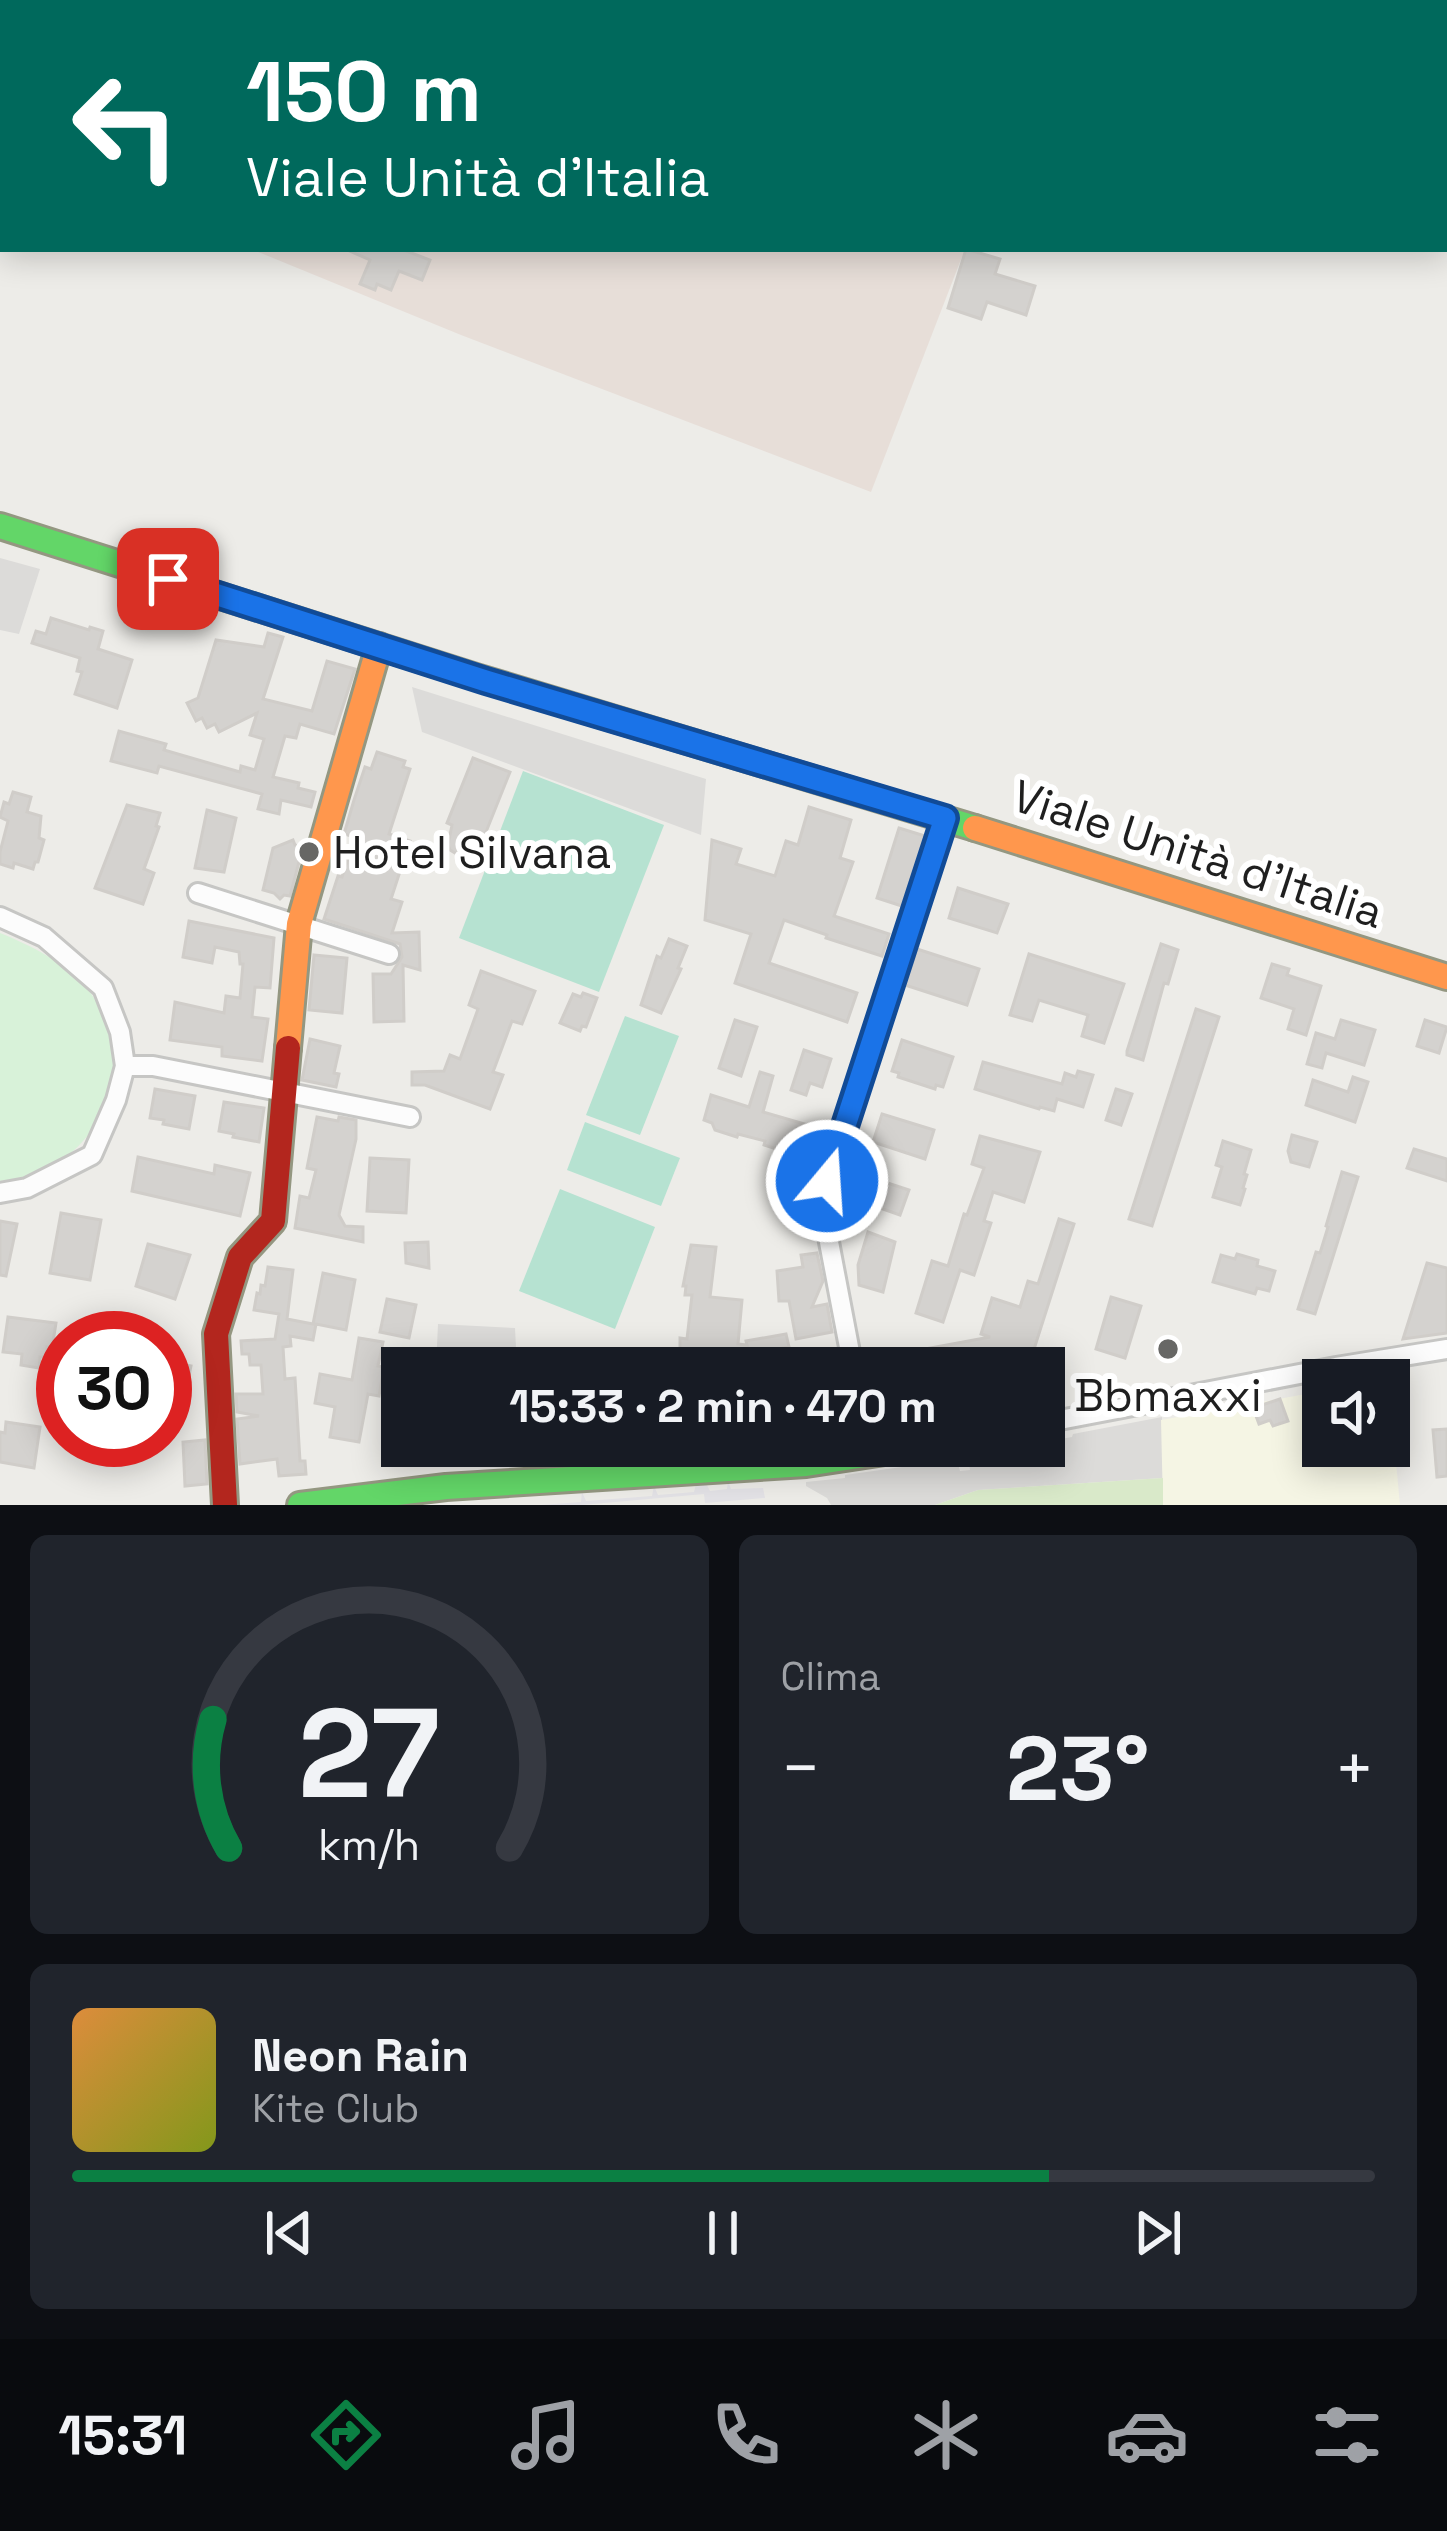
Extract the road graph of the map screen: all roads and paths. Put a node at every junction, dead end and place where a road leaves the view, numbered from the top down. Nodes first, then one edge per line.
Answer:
1 (0, 526) edge
2 (379, 646) junction
3 (945, 818) junction
4 (198, 893) dead end
5 (0, 916) edge
6 (299, 924) junction
7 (389, 954) dead end
8 (1447, 973) edge
9 (125, 1066) junction
10 (284, 1092) junction
11 (410, 1118) dead end
12 (0, 1193) edge
13 (849, 1347) edge
14 (1447, 1349) edge
15 (1065, 1419) edge
16 (753, 1467) edge
17 (225, 1505) edge
18 (300, 1505) edge

1 - 2 street, Viale Unità d'Italia
2 - 3 street, Viale Unità d'Italia
2 - 6 street
3 - 8 street, Viale Unità d'Italia
3 - 13 street
4 - 6 street
5 - 9 street
6 - 7 street
6 - 10 street
9 - 10 street
9 - 12 street
10 - 11 street
10 - 17 street
14 - 15 street
16 - 18 street

